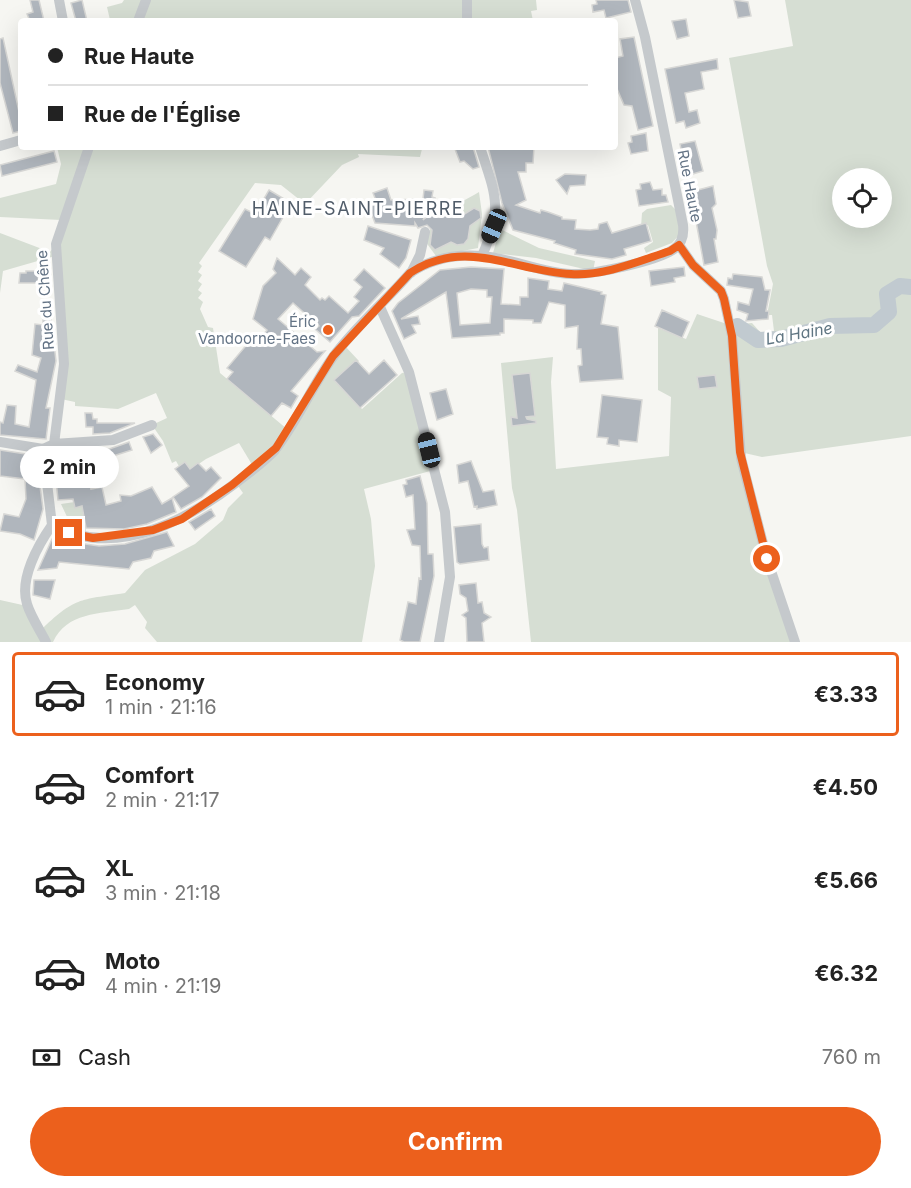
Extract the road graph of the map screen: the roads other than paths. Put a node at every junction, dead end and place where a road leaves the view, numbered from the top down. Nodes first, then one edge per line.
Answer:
1 (59, 0) edge
2 (146, 0) edge
3 (467, 0) edge
4 (635, 0) edge
5 (62, 18) edge
6 (139, 18) edge
7 (467, 18) edge
8 (18, 141) edge
9 (0, 146) edge
10 (88, 150) edge
11 (481, 150) edge
12 (425, 232) dead end
13 (679, 245) junction
14 (482, 256) junction
15 (410, 273) junction
16 (380, 307) junction
17 (152, 425) dead end
18 (0, 442) edge
19 (54, 444) junction
20 (43, 449) junction
21 (52, 525) junction
22 (46, 642) edge
23 (439, 642) edge
24 (795, 642) edge

1 - 5 street
2 - 6 street
3 - 7 street
4 - 13 street, Rue Haute
8 - 9 street
10 - 19 street, Rue du Chêne
11 - 14 street
12 - 15 street
13 - 14 street
13 - 24 street
14 - 15 street
15 - 16 street
16 - 21 street
16 - 23 street
17 - 19 street
18 - 20 street
19 - 20 street
20 - 21 street
21 - 22 street

